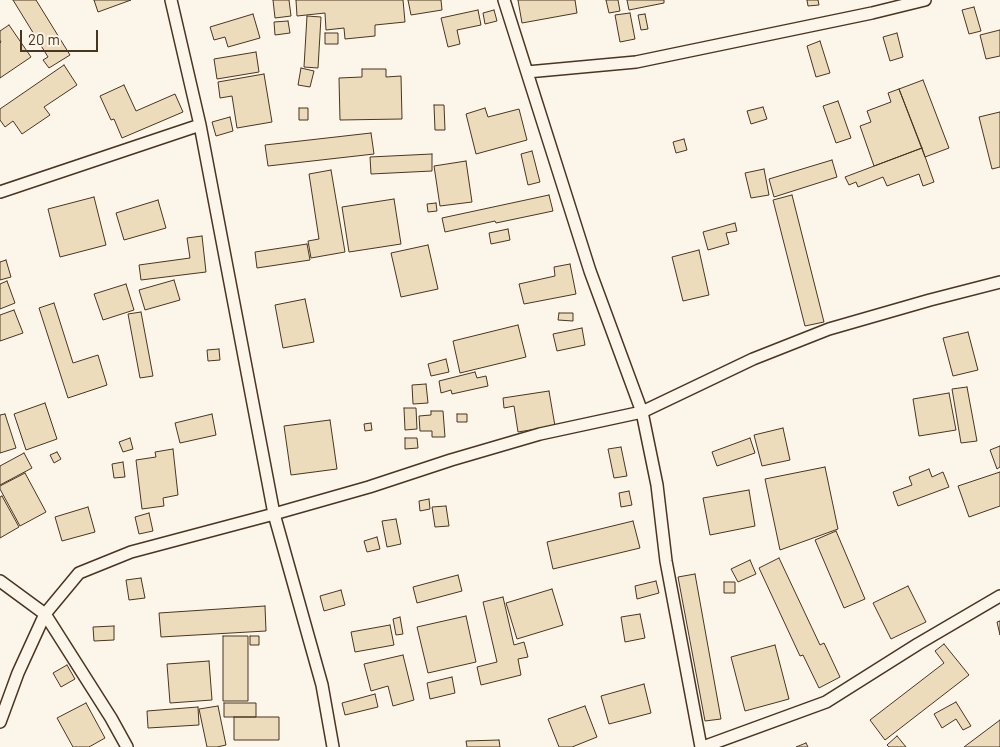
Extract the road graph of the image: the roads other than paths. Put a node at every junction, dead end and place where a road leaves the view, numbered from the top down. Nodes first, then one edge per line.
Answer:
1 (171, 0) edge
2 (504, 0) edge
3 (925, 0) edge
4 (527, 72) junction
5 (200, 125) junction
6 (0, 192) edge
7 (1000, 282) edge
8 (642, 412) junction
9 (274, 514) junction
10 (0, 581) edge
11 (1000, 596) edge
12 (45, 614) junction
13 (0, 722) edge
14 (127, 747) edge
15 (333, 747) edge
16 (702, 747) edge

1 - 5 lane
2 - 4 lane
3 - 4 lane
4 - 8 lane
5 - 6 lane
5 - 9 lane
7 - 8 lane
8 - 9 lane
8 - 16 lane
9 - 12 lane
9 - 15 lane
10 - 12 lane
11 - 16 lane
12 - 13 lane
12 - 14 lane

